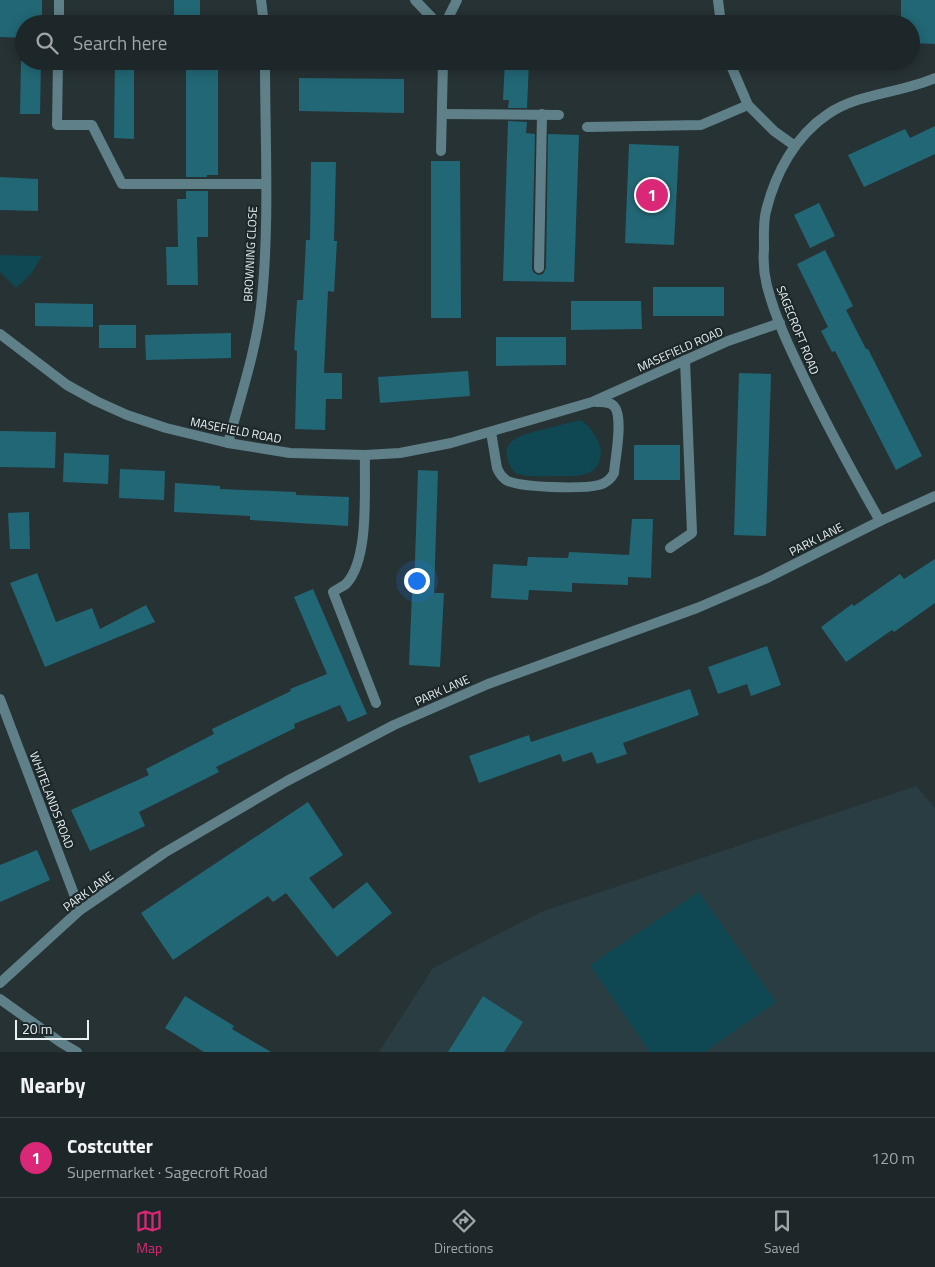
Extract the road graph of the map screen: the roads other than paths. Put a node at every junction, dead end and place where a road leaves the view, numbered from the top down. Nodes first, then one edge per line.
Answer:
1 (59, 0) edge
2 (261, 0) edge
3 (415, 0) edge
4 (457, 0) edge
5 (718, 0) edge
6 (59, 15) edge
7 (263, 15) edge
8 (429, 15) edge
9 (450, 15) edge
10 (720, 15) edge
11 (58, 70) edge
12 (264, 70) edge
13 (443, 70) edge
14 (733, 70) edge
15 (935, 78) edge
16 (748, 105) junction
17 (443, 114) junction
18 (542, 114) junction
19 (559, 115) dead end
20 (587, 127) dead end
21 (795, 146) junction
22 (442, 151) dead end
23 (265, 184) junction
24 (539, 268) dead end
25 (780, 323) junction
26 (0, 334) edge
27 (685, 360) junction
28 (592, 402) junction
29 (491, 432) junction
30 (228, 443) junction
31 (365, 455) junction
32 (935, 496) edge
33 (880, 522) junction
34 (670, 548) dead end
35 (0, 699) edge
36 (376, 703) dead end
37 (80, 910) junction
38 (0, 983) edge
39 (0, 999) edge
40 (77, 1052) edge

1 - 6 street
2 - 7 street
3 - 8 street
4 - 9 street
5 - 10 street
11 - 23 street
12 - 23 street, BROWNING CLOSE
13 - 17 street
14 - 16 street
15 - 21 street, SAGECROFT ROAD
16 - 20 street
16 - 21 street
17 - 18 street
17 - 22 street
18 - 19 street
18 - 24 street
21 - 25 street, SAGECROFT ROAD
23 - 30 street, BROWNING CLOSE
25 - 27 street, MASEFIELD ROAD
25 - 33 street, SAGECROFT ROAD
26 - 30 street, MASEFIELD ROAD
27 - 28 street, MASEFIELD ROAD
27 - 34 street
28 - 29 street, MASEFIELD ROAD
28 - 29 street, MASEFIELD ROAD
29 - 31 street, MASEFIELD ROAD
30 - 31 street, MASEFIELD ROAD
31 - 36 street
32 - 33 street, PARK LANE
33 - 37 street, PARK LANE
35 - 37 street, WHITELANDS ROAD
37 - 38 street, PARK LANE
39 - 40 street

